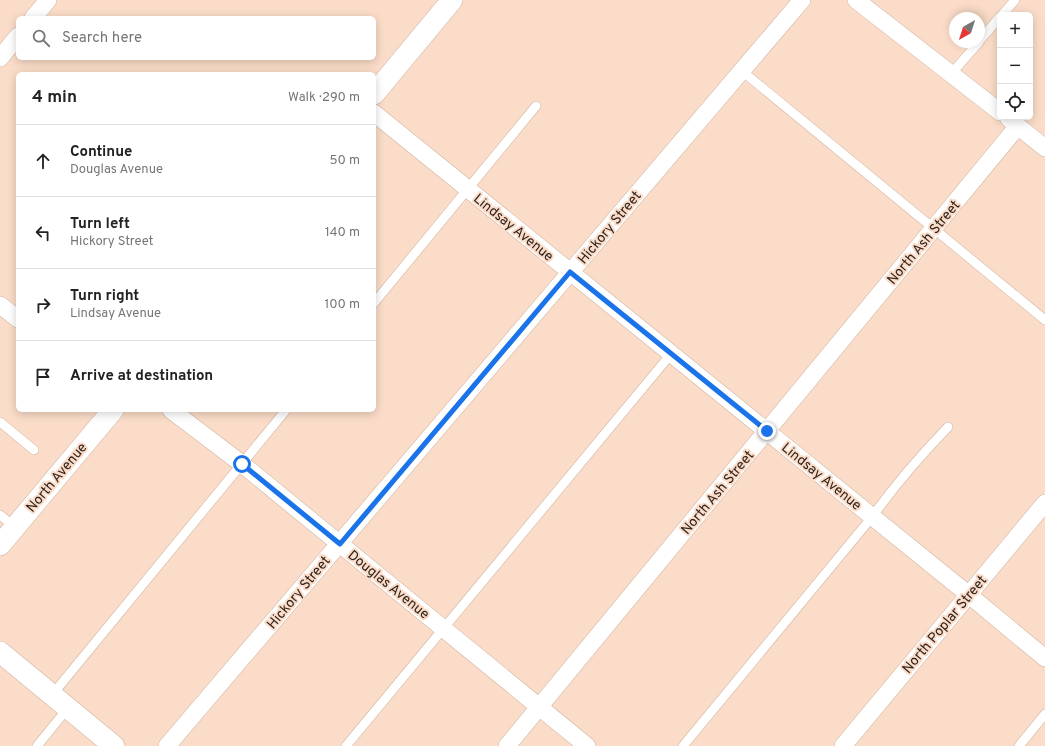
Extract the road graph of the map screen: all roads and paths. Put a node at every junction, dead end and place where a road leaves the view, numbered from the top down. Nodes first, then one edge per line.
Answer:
1 (48, 0) edge
2 (452, 0) edge
3 (802, 0) edge
4 (856, 0) edge
5 (1015, 0) edge
6 (1004, 12) edge
7 (35, 16) edge
8 (997, 21) edge
9 (985, 35) edge
10 (16, 38) edge
11 (974, 48) edge
12 (0, 58) edge
13 (742, 71) junction
14 (951, 74) junction
15 (376, 92) edge
16 (536, 106) dead end
17 (997, 110) edge
18 (376, 115) edge
19 (1012, 122) edge
20 (1045, 148) edge
21 (468, 189) junction
22 (934, 229) junction
23 (570, 272) junction
24 (376, 301) edge
25 (0, 305) edge
26 (16, 317) edge
27 (1045, 320) edge
28 (671, 354) junction
29 (111, 412) edge
30 (174, 412) edge
31 (284, 412) edge
32 (0, 422) edge
33 (948, 427) dead end
34 (767, 431) junction
35 (34, 450) dead end
36 (242, 464) junction
37 (1045, 503) edge
38 (872, 517) junction
39 (7, 521) edge
40 (340, 544) junction
41 (0, 545) edge
42 (969, 595) junction
43 (443, 628) junction
44 (0, 652) edge
45 (1045, 658) edge
46 (52, 695) junction
47 (539, 707) junction
48 (68, 708) junction
49 (1045, 714) edge
50 (37, 746) edge
51 (114, 746) edge
52 (167, 746) edge
53 (346, 746) edge
54 (506, 746) edge
55 (586, 746) edge
56 (683, 746) edge
57 (843, 746) edge
58 (1019, 746) edge

1 - 7 street
2 - 15 street
3 - 13 street, Hickory Street
4 - 14 street
5 - 6 lane
8 - 9 lane
10 - 12 street
11 - 14 lane
13 - 22 lane
13 - 23 street, Hickory Street
14 - 17 street
16 - 21 lane
18 - 21 street, Lindsay Avenue
19 - 20 street
19 - 22 street, North Ash Street
21 - 23 street, Lindsay Avenue
21 - 24 lane
22 - 27 lane
22 - 34 street, North Ash Street
23 - 28 street, Lindsay Avenue
23 - 40 street, Hickory Street
25 - 26 street
28 - 34 street, Lindsay Avenue
28 - 43 lane
29 - 39 street, North Avenue
30 - 36 street, Douglas Avenue
31 - 36 lane
32 - 35 lane
33 - 38 lane
34 - 38 street, Lindsay Avenue
34 - 47 street, North Ash Street
36 - 40 street, Douglas Avenue
36 - 46 lane
37 - 42 street, North Poplar Street
38 - 42 street, Lindsay Avenue
38 - 56 lane
39 - 41 street, North Avenue
40 - 43 street, Douglas Avenue
40 - 52 street, Hickory Street
42 - 45 street, Lindsay Avenue
42 - 57 street, North Poplar Street
43 - 47 street, Douglas Avenue
43 - 53 lane
44 - 46 street
46 - 48 street
47 - 54 street, North Ash Street
47 - 55 street, Douglas Avenue
48 - 50 lane
48 - 51 street
49 - 58 lane

